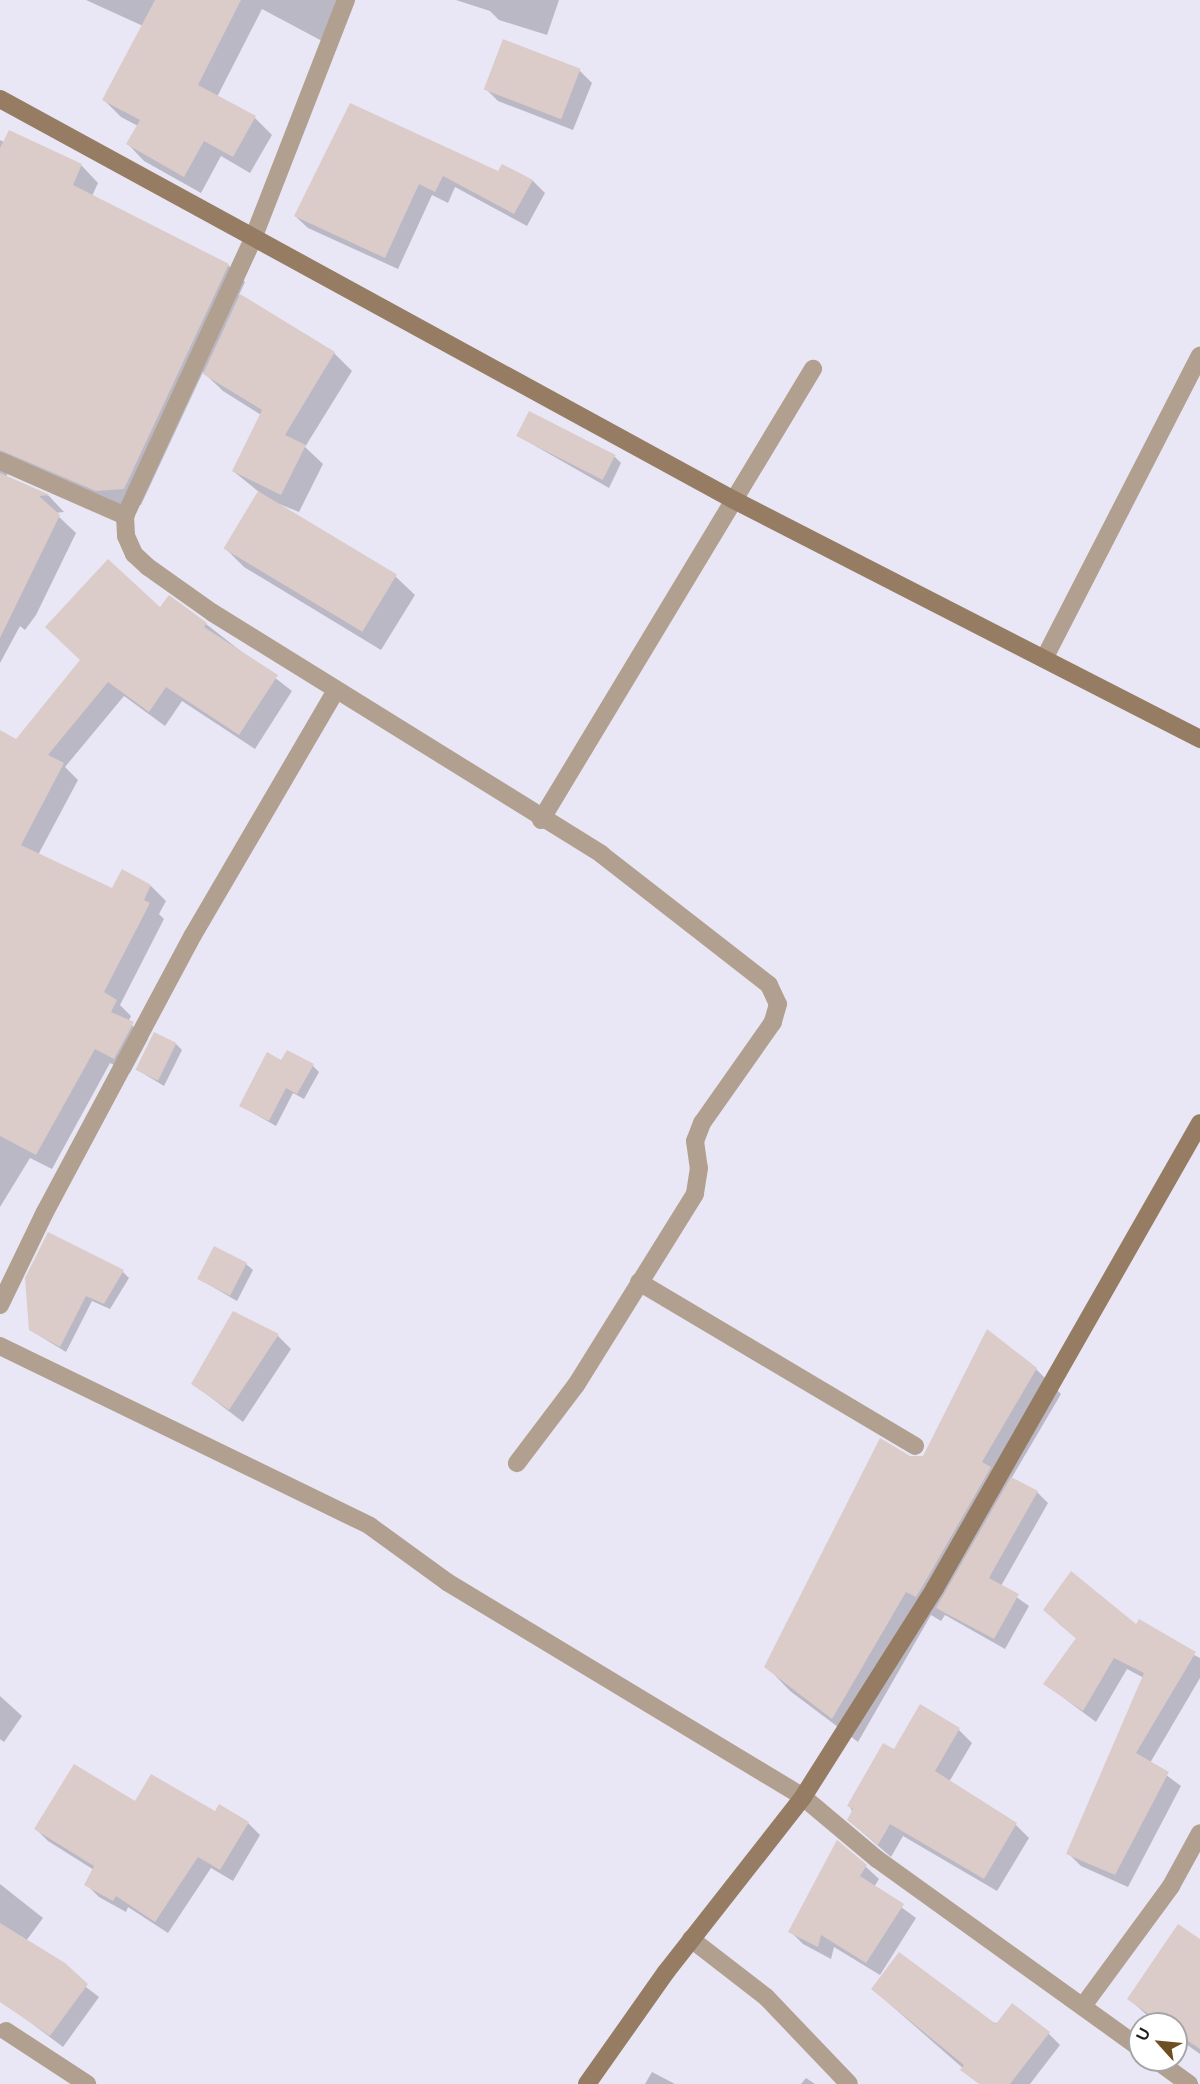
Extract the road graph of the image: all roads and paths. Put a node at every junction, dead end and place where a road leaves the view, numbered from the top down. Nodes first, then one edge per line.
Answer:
1 (346, 0) edge
2 (0, 99) edge
3 (253, 239) junction
4 (1200, 355) edge
5 (813, 369) dead end
6 (0, 462) edge
7 (734, 500) junction
8 (125, 516) junction
9 (1045, 657) junction
10 (336, 690) junction
11 (1200, 739) edge
12 (541, 820) junction
13 (1200, 1123) edge
14 (639, 1282) junction
15 (0, 1305) edge
16 (0, 1346) edge
17 (915, 1446) dead end
18 (517, 1463) dead end
19 (803, 1797) junction
20 (1200, 1833) edge
21 (691, 1939) junction
22 (1083, 2006) junction
23 (6, 2031) dead end
24 (1128, 2039) edge
25 (1172, 2072) edge
26 (87, 2084) edge
27 (587, 2084) edge
28 (849, 2084) edge
29 (1189, 2084) edge

1 - 3 street
2 - 3 street
3 - 7 street
3 - 8 street
4 - 9 street
5 - 7 street
6 - 8 street
7 - 9 street
7 - 12 street
8 - 10 street
9 - 11 street
10 - 12 street
10 - 15 street
12 - 14 street
13 - 19 street
14 - 17 street
14 - 18 street
16 - 19 street
19 - 21 street
19 - 22 street
20 - 22 street
21 - 27 street
21 - 28 street
22 - 24 street
23 - 26 street
25 - 29 street

